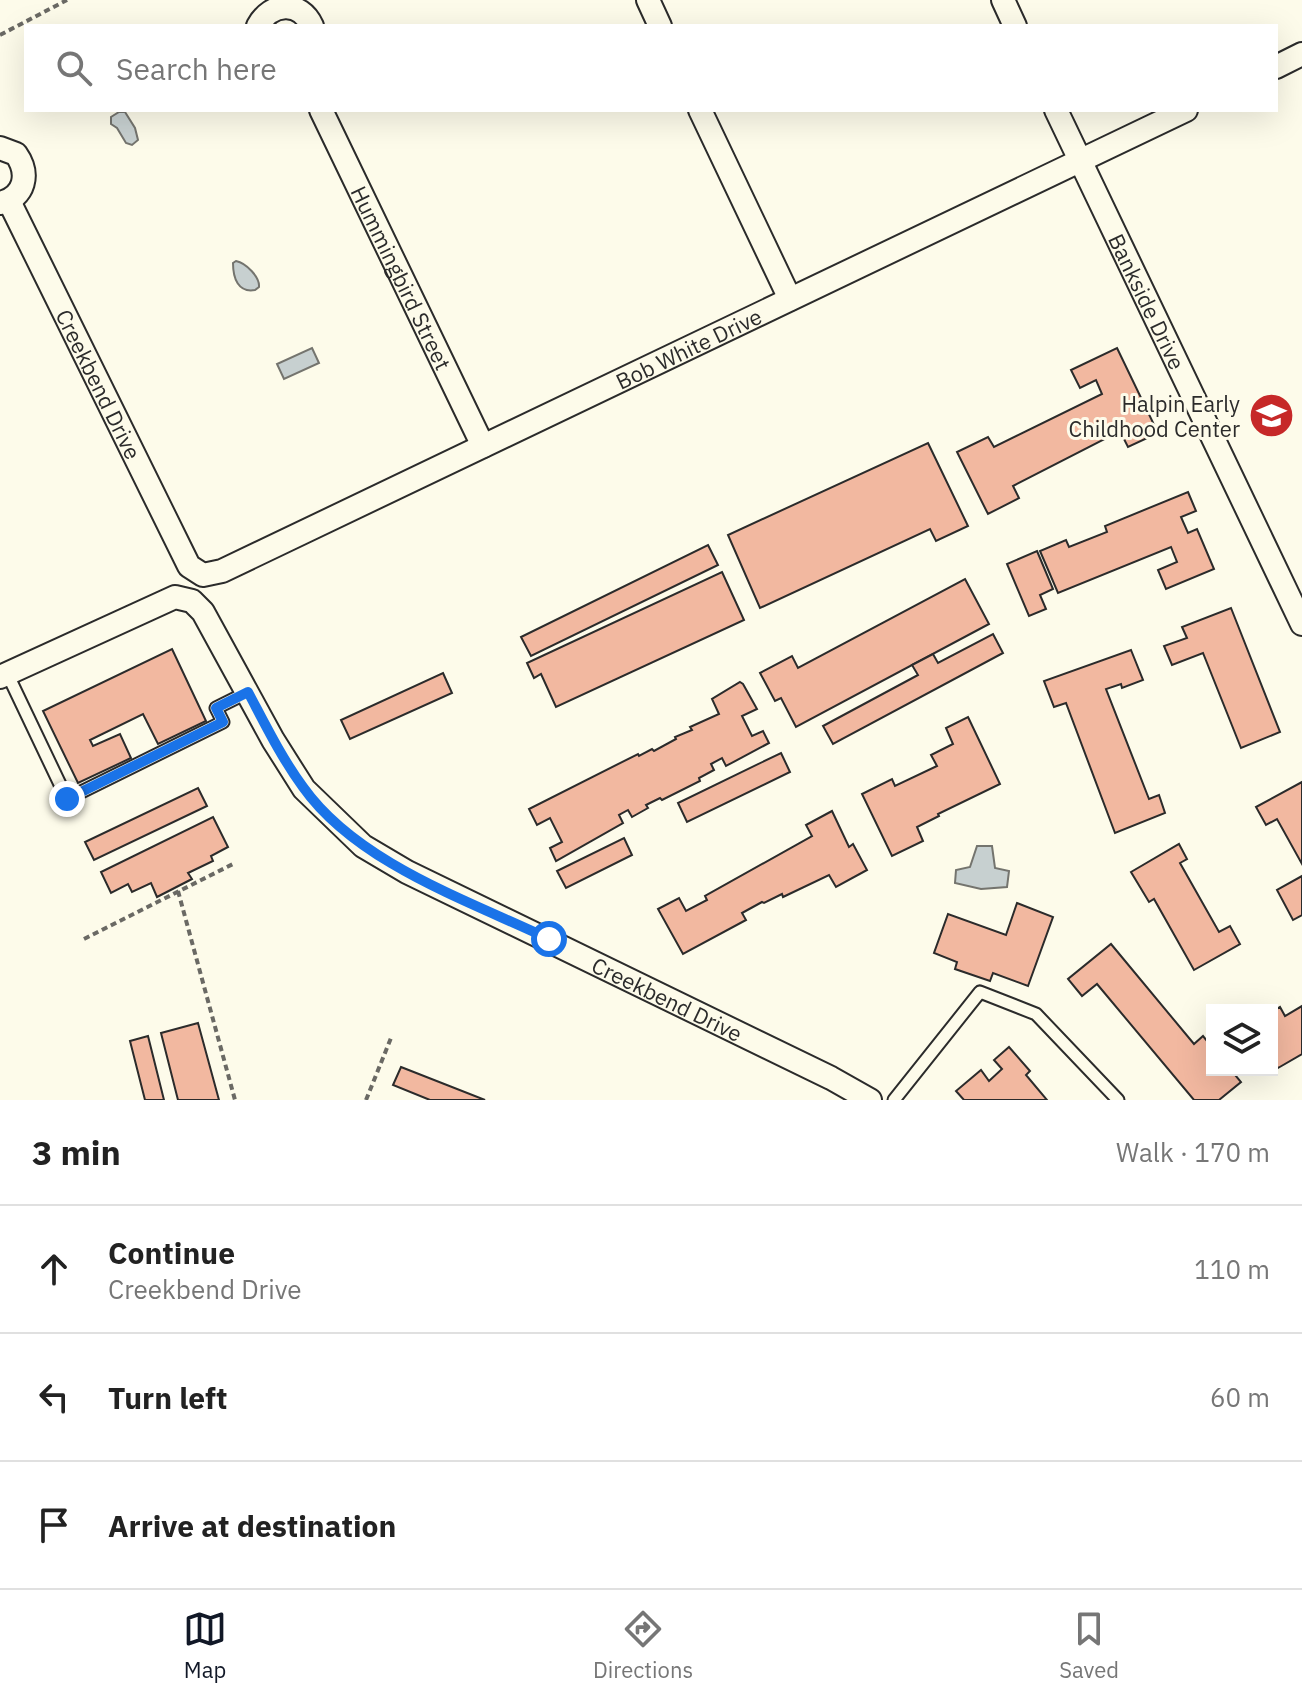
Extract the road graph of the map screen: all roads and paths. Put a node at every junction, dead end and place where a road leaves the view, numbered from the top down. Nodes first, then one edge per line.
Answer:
1 (67, 0) edge
2 (648, 0) edge
3 (1003, 0) edge
4 (259, 24) edge
5 (311, 24) edge
6 (659, 24) edge
7 (1014, 24) edge
8 (0, 35) edge
9 (1302, 54) edge
10 (1278, 66) edge
11 (322, 112) edge
12 (701, 112) edge
13 (1057, 112) edge
14 (1182, 112) edge
15 (0, 148) edge
16 (1080, 160) junction
17 (4, 202) edge
18 (790, 299) junction
19 (483, 446) junction
20 (189, 566) joint
21 (1302, 624) edge
22 (4, 675) edge
23 (248, 692) junction
24 (235, 863) dead end
25 (178, 891) junction
26 (84, 939) dead end
27 (391, 1038) dead end
28 (235, 1100) edge
29 (366, 1100) edge
30 (870, 1100) edge
31 (894, 1100) edge
32 (1118, 1100) edge

1 - 8 path
2 - 6 street
3 - 7 street
4 - 5 street
9 - 10 street
11 - 19 street, Hummingbird Street
12 - 18 street
13 - 16 street, Bankside Drive
14 - 16 street, Bob White Drive
15 - 17 street, Creekbend Drive
16 - 18 street, Bob White Drive
16 - 21 street, Bankside Drive
17 - 20 street, Creekbend Drive
18 - 19 street, Bob White Drive
19 - 20 street, Bob White Drive
22 - 23 street, Creekbend Drive
22 - 23 lane
23 - 30 street, Creekbend Drive
24 - 25 path
25 - 26 path
25 - 28 path
27 - 29 path
31 - 32 lane

